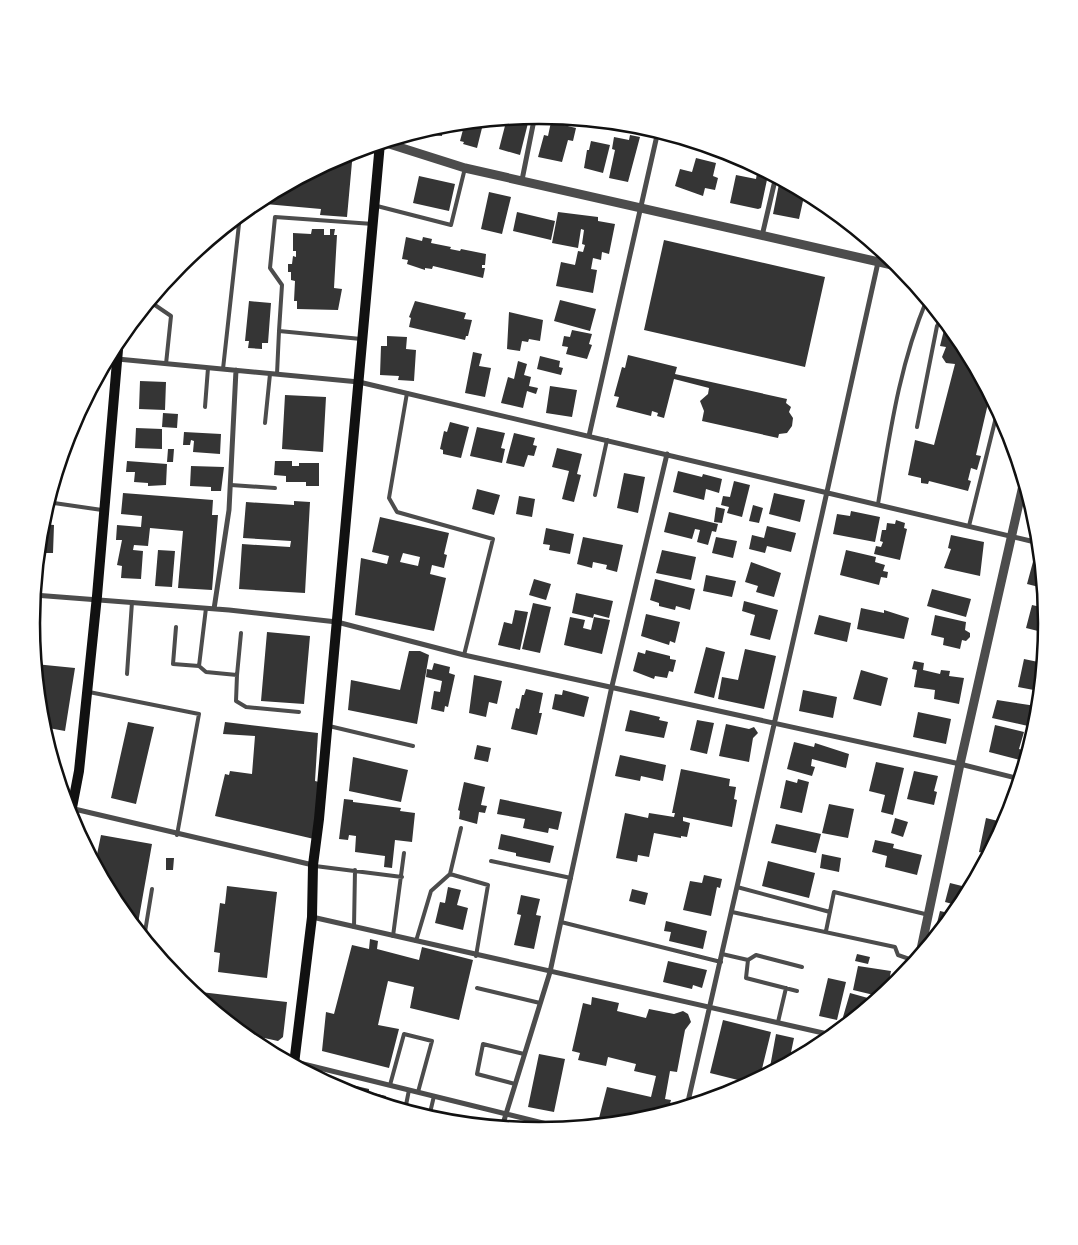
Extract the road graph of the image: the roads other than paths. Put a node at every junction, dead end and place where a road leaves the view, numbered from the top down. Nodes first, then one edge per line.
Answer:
1 (534, 124) edge
2 (656, 138) edge
3 (394, 146) edge
4 (379, 150) edge
5 (465, 168) junction
6 (522, 180) junction
7 (775, 183) edge
8 (374, 205) junction
9 (639, 207) junction
10 (239, 224) dead end
11 (373, 224) junction
12 (762, 237) junction
13 (879, 258) edge
14 (878, 262) junction
15 (886, 264) edge
16 (155, 305) edge
17 (924, 306) edge
18 (938, 324) edge
19 (279, 331) junction
20 (363, 339) junction
21 (115, 359) edge
22 (166, 364) junction
23 (112, 365) edge
24 (208, 368) junction
25 (223, 369) junction
26 (236, 370) junction
27 (270, 374) junction
28 (277, 374) junction
29 (359, 382) junction
30 (407, 393) junction
31 (205, 407) dead end
32 (995, 421) edge
33 (265, 423) dead end
34 (917, 427) dead end
35 (589, 436) junction
36 (607, 440) junction
37 (666, 454) junction
38 (230, 485) junction
39 (276, 488) dead end
40 (826, 492) junction
41 (1021, 493) edge
42 (596, 495) dead end
43 (55, 503) edge
44 (878, 504) junction
45 (104, 510) junction
46 (969, 526) junction
47 (1011, 536) junction
48 (1031, 540) edge
49 (41, 596) edge
50 (97, 600) junction
51 (132, 602) junction
52 (206, 608) junction
53 (214, 609) junction
54 (337, 622) junction
55 (176, 627) dead end
56 (241, 633) dead end
57 (464, 655) junction
58 (200, 666) junction
59 (127, 674) dead end
60 (237, 675) junction
61 (612, 686) junction
62 (87, 692) junction
63 (299, 712) dead end
64 (776, 724) junction
65 (327, 726) junction
66 (413, 746) dead end
67 (960, 764) junction
68 (1014, 777) edge
69 (72, 798) edge
70 (78, 813) edge
71 (461, 828) dead end
72 (176, 835) junction
73 (404, 853) dead end
74 (491, 861) dead end
75 (313, 865) junction
76 (355, 870) junction
77 (450, 874) junction
78 (402, 877) junction
79 (571, 878) junction
80 (737, 887) junction
81 (152, 889) dead end
82 (732, 912) junction
83 (830, 912) junction
84 (929, 915) junction
85 (312, 917) junction
86 (561, 922) junction
87 (354, 927) junction
88 (145, 929) edge
89 (826, 931) junction
90 (393, 936) junction
91 (416, 941) junction
92 (923, 941) edge
93 (722, 954) junction
94 (476, 956) junction
95 (908, 958) edge
96 (748, 960) junction
97 (721, 962) junction
98 (802, 967) dead end
99 (549, 973) junction
100 (477, 988) dead end
101 (786, 988) junction
102 (797, 991) dead end
103 (540, 1003) junction
104 (711, 1006) junction
105 (778, 1022) junction
106 (821, 1033) edge
107 (524, 1054) junction
108 (291, 1056) edge
109 (310, 1066) edge
110 (515, 1084) junction
111 (390, 1085) junction
112 (409, 1090) junction
113 (418, 1092) junction
114 (434, 1096) junction
115 (689, 1098) edge
116 (406, 1103) edge
117 (431, 1109) edge
118 (506, 1115) junction
119 (504, 1120) edge
120 (536, 1122) edge

1 - 6 street
2 - 9 street
3 - 5 street
4 - 8 main road
5 - 6 street
5 - 8 lane
6 - 9 street
7 - 12 street
8 - 11 main road
9 - 12 street
9 - 35 street
10 - 25 lane
11 - 19 lane
11 - 20 main road
12 - 14 street
13 - 14 street
14 - 15 street
14 - 40 street
16 - 22 lane
17 - 44 lane
18 - 34 lane
19 - 20 lane
19 - 28 lane
20 - 29 main road
21 - 22 street
22 - 24 street
23 - 45 main road
24 - 25 street
24 - 31 lane
25 - 26 street
26 - 27 street
26 - 38 street
27 - 28 street
27 - 33 lane
28 - 29 street
29 - 30 street
29 - 54 main road
30 - 35 street
30 - 57 lane
32 - 46 lane
35 - 36 street
36 - 37 street
36 - 42 lane
37 - 40 street
37 - 61 street
38 - 39 lane
38 - 53 street
40 - 44 street
40 - 64 street
41 - 47 street
43 - 45 lane
44 - 46 street
45 - 50 main road
46 - 47 street
47 - 48 street
47 - 67 street
49 - 50 street
50 - 51 street
50 - 62 main road
51 - 52 street
51 - 59 lane
52 - 53 street
52 - 58 lane
53 - 54 street
54 - 57 street
54 - 65 main road
55 - 58 lane
56 - 60 lane
57 - 61 street
58 - 60 lane
60 - 63 lane
61 - 64 street
61 - 79 street
62 - 69 main road
62 - 72 lane
64 - 67 street
64 - 80 street
65 - 66 lane
65 - 75 main road
67 - 68 street
67 - 84 street
70 - 72 street
71 - 77 lane
72 - 75 street
73 - 78 lane
74 - 79 lane
75 - 76 lane
75 - 85 main road
76 - 78 lane
76 - 87 lane
77 - 91 lane
77 - 94 lane
78 - 90 lane
79 - 86 street
80 - 82 street
80 - 83 lane
81 - 88 lane
82 - 89 lane
82 - 93 street
83 - 84 lane
83 - 89 lane
84 - 92 street
85 - 87 street
85 - 108 main road
86 - 97 lane
86 - 99 street
87 - 90 street
89 - 95 lane
90 - 91 street
91 - 94 street
93 - 96 lane
93 - 97 street
94 - 99 street
96 - 98 lane
96 - 101 lane
97 - 104 street
99 - 103 street
99 - 104 street
100 - 103 lane
101 - 102 lane
101 - 105 lane
103 - 107 street
104 - 105 street
104 - 115 street
105 - 106 street
107 - 110 street
107 - 110 lane
109 - 111 street
110 - 118 street
111 - 112 street
111 - 113 lane
112 - 113 street
112 - 116 lane
113 - 114 street
114 - 117 lane
114 - 118 street
118 - 119 street
118 - 120 street

